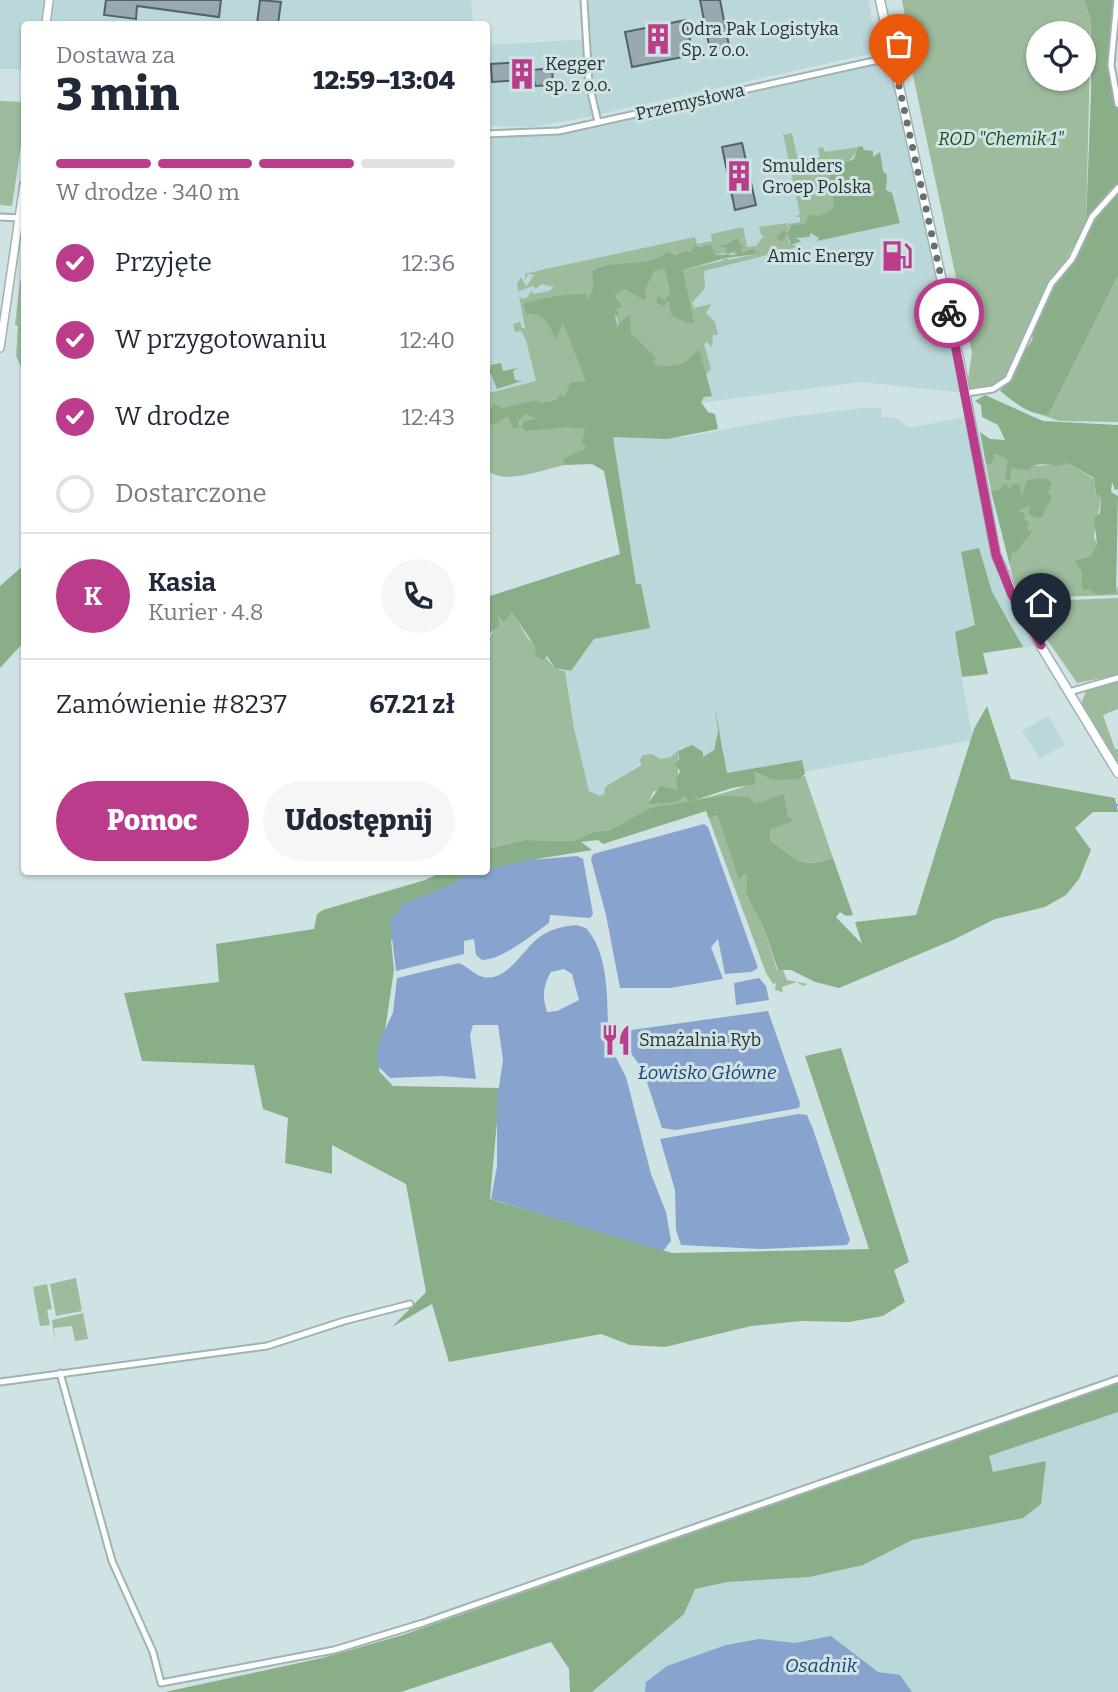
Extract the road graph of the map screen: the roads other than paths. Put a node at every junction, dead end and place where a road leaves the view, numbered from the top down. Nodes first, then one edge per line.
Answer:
1 (49, 0) edge
2 (584, 0) edge
3 (880, 0) edge
4 (1117, 0) edge
5 (46, 21) edge
6 (892, 57) junction
7 (1118, 104) edge
8 (598, 122) junction
9 (490, 134) edge
10 (1118, 188) edge
11 (21, 210) edge
12 (0, 218) edge
13 (20, 218) junction
14 (0, 348) edge
15 (966, 393) junction
16 (1118, 678) edge
17 (1069, 692) junction
18 (1118, 773) edge
19 (410, 1304) dead end
20 (60, 1373) junction
21 (1118, 1379) edge
22 (0, 1382) edge

1 - 5 street
2 - 8 street
3 - 6 main road
4 - 7 street
6 - 8 street, Przemysłowa
6 - 15 main road
8 - 9 street, Przemysłowa
10 - 15 street
11 - 13 street
12 - 13 street
13 - 14 street
15 - 17 main road
16 - 17 street
17 - 18 main road
19 - 20 street
20 - 21 street
20 - 22 street

